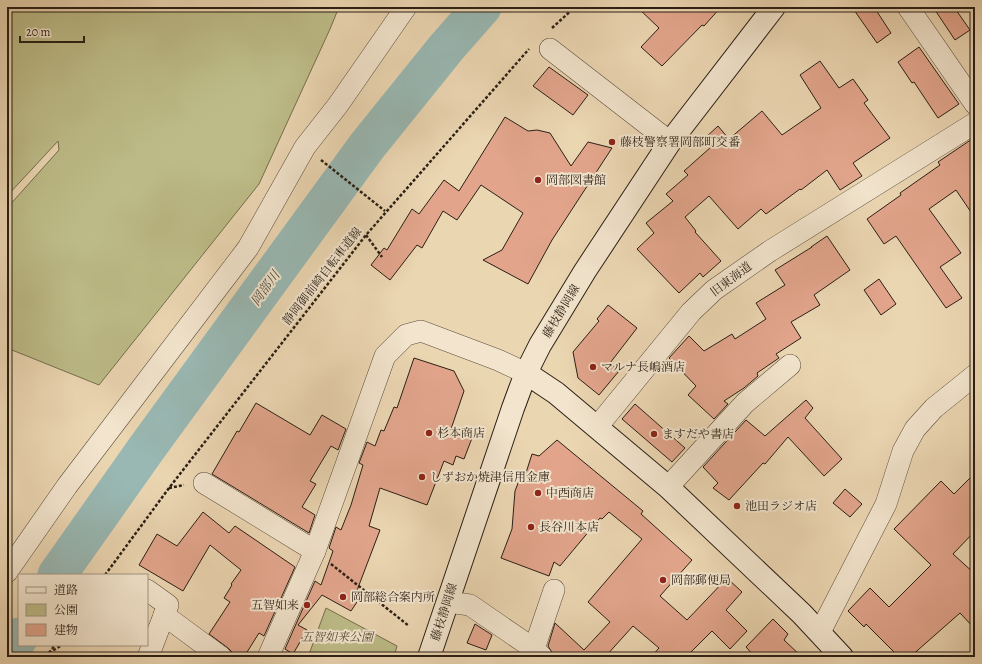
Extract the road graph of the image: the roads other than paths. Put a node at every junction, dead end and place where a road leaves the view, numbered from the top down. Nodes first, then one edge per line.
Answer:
1 (406, 7) edge
2 (774, 7) edge
3 (908, 7) edge
4 (542, 47) road end
5 (975, 104) edge
6 (975, 123) edge
7 (670, 142) junction
8 (790, 365) dead end
9 (526, 373) junction
10 (975, 375) edge
11 (597, 427) junction
12 (204, 483) dead end
13 (668, 487) junction
14 (315, 551) junction
15 (7, 572) edge
16 (554, 590) dead end
17 (148, 591) edge
18 (448, 602) junction
19 (164, 615) junction
20 (820, 632) junction
21 (538, 653) edge
22 (838, 655) edge
23 (270, 656) edge
24 (148, 657) edge
25 (221, 657) edge
26 (429, 657) edge

1 - 15 street
2 - 7 main road, 藤枝静岡線
3 - 5 street
4 - 7 street
6 - 11 street, 旧東海道
7 - 9 main road, 藤枝静岡線
8 - 13 street
9 - 11 main road
9 - 14 street
9 - 18 main road, 藤枝静岡線
10 - 20 street
11 - 13 main road
12 - 14 street
13 - 20 main road
14 - 23 street
16 - 21 street
17 - 19 street
18 - 21 street
18 - 26 main road, 藤枝静岡線
19 - 24 street
19 - 25 street
20 - 22 main road

